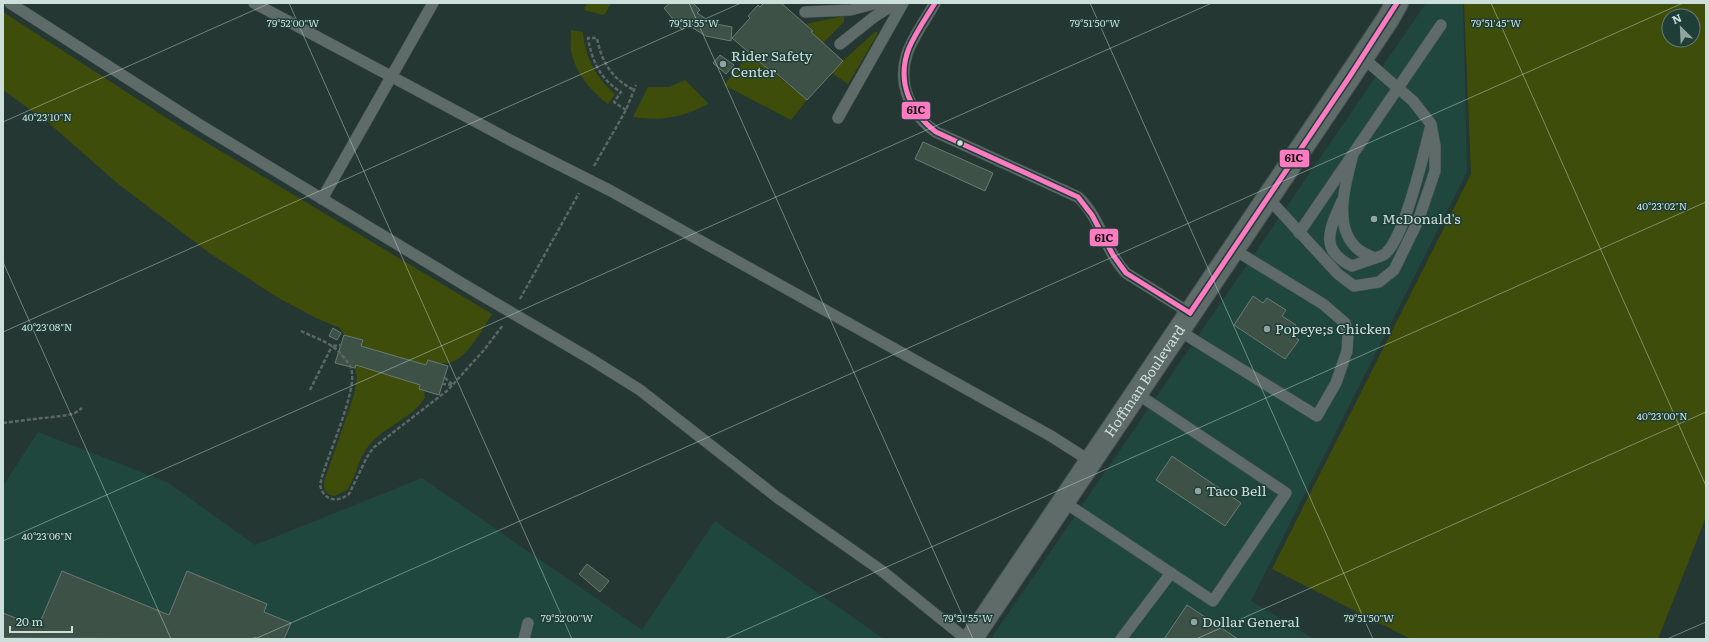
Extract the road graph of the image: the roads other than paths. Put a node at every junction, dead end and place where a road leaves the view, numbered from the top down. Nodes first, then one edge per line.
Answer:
1 (10, 3) edge
2 (254, 3) edge
3 (433, 3) edge
4 (878, 3) edge
5 (896, 3) edge
6 (903, 3) edge
7 (934, 3) edge
8 (1396, 3) edge
9 (805, 12) dead end
10 (1441, 25) dead end
11 (840, 44) dead end
12 (1362, 57) junction
13 (392, 77) junction
14 (1398, 87) junction
15 (838, 118) dead end
16 (1431, 124) junction
17 (1353, 154) junction
18 (1268, 198) junction
19 (322, 199) junction
20 (1342, 201) junction
21 (1299, 233) junction
22 (1233, 249) junction
23 (1375, 258) junction
24 (1184, 321) junction
25 (1136, 393) junction
26 (1090, 461) junction
27 (1064, 502) junction
28 (1171, 573) junction
29 (528, 623) dead end
30 (524, 639) edge
31 (966, 639) edge
32 (971, 639) edge
33 (1121, 639) edge

1 - 19 lane
2 - 13 lane
3 - 13 lane
4 - 9 lane
5 - 11 lane
6 - 15 lane
7 - 24 lane
8 - 12 street, Hoffman Boulevard
10 - 14 lane
12 - 14 lane
12 - 18 street, Hoffman Boulevard
13 - 19 lane
13 - 26 lane
14 - 16 lane
14 - 17 lane
16 - 21 lane
16 - 23 lane
17 - 20 lane
17 - 21 lane
18 - 21 lane
18 - 22 street, Hoffman Boulevard
19 - 31 lane
20 - 23 lane
20 - 23 lane
22 - 24 street, Hoffman Boulevard
22 - 24 lane
24 - 25 street, Hoffman Boulevard
25 - 26 street, Hoffman Boulevard
25 - 28 lane
26 - 27 street, Hoffman Boulevard
27 - 28 lane
27 - 32 street, Hoffman Boulevard
28 - 33 lane
29 - 30 lane

